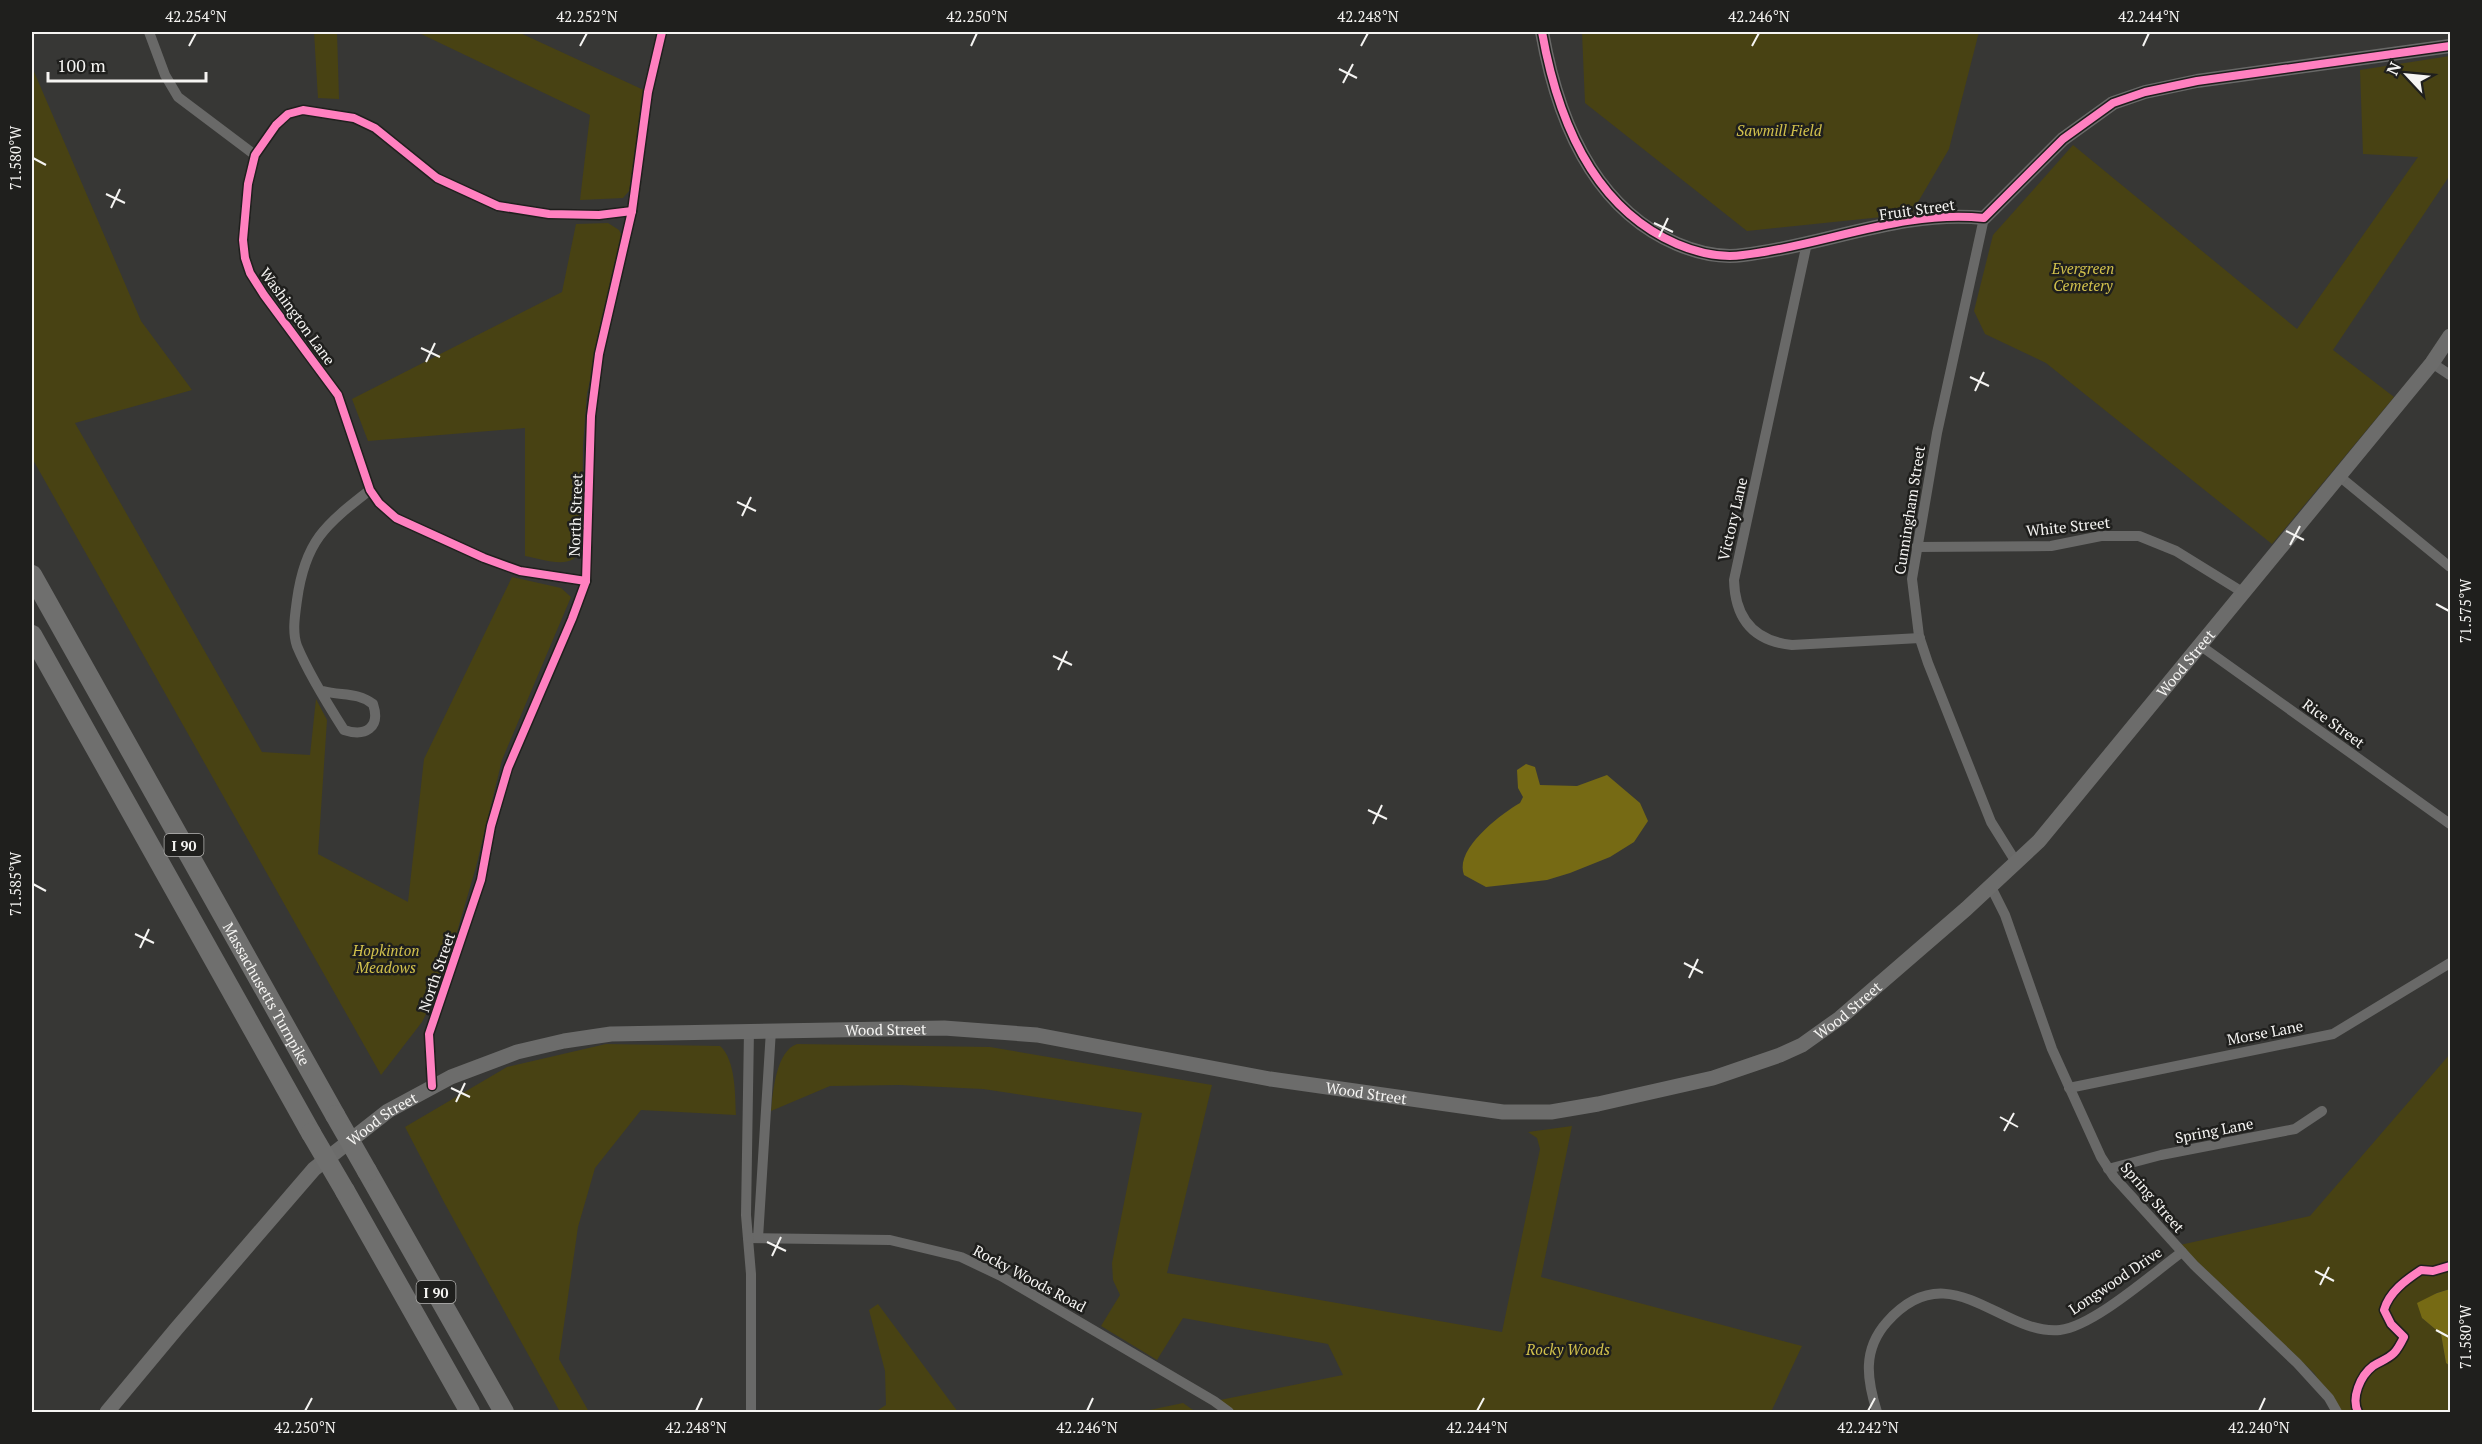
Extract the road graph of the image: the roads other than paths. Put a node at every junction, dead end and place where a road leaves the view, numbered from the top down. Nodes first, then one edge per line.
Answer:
1 (149, 32) edge
2 (662, 32) edge
3 (1542, 32) edge
4 (2451, 46) edge
5 (255, 155) junction
6 (632, 211) junction
7 (1984, 218) junction
8 (1807, 243) junction
9 (2451, 336) edge
10 (2432, 363) junction
11 (2451, 375) edge
12 (2339, 476) junction
13 (370, 490) junction
14 (1916, 548) junction
15 (2451, 567) edge
16 (32, 574) edge
17 (586, 581) junction
18 (2244, 593) junction
19 (32, 635) edge
20 (1920, 638) junction
21 (2201, 646) junction
22 (323, 691) junction
23 (2451, 824) edge
24 (2016, 862) junction
25 (1991, 887) junction
26 (2451, 963) edge
27 (748, 1030) junction
28 (771, 1030) junction
29 (432, 1086) junction
30 (2069, 1088) junction
31 (2322, 1111) dead end
32 (2108, 1169) junction
33 (753, 1238) junction
34 (2182, 1252) junction
35 (108, 1413) edge
36 (470, 1413) edge
37 (504, 1413) edge
38 (751, 1413) edge
39 (1229, 1413) edge
40 (1876, 1413) edge
41 (2337, 1413) edge

1 - 5 street
2 - 6 street, North Street
3 - 8 street, Fruit Street
4 - 7 street
5 - 6 street, Washington Lane
5 - 13 street, Washington Lane
6 - 17 street, North Street
7 - 8 street, Fruit Street
7 - 14 street, Cunningham Street
8 - 20 street, Victory Lane
9 - 10 main road, Wood Street
10 - 11 street
10 - 12 main road, Wood Street
12 - 15 street
12 - 18 main road, Wood Street
13 - 17 street, Washington Lane
13 - 22 street
14 - 18 street, White Street
14 - 20 street, Cunningham Street
16 - 37 highway, Massachusetts Turnpike / I 90, bridge
17 - 29 street, North Street
18 - 21 main road, Wood Street
19 - 36 highway, Massachusetts Turnpike / I 90, bridge
20 - 24 street, Cunningham Street
21 - 23 street, Rice Street
21 - 24 main road, Wood Street
22 - 22 street
24 - 25 main road, Wood Street
25 - 28 main road, Wood Street
25 - 30 street, Spring Street
26 - 30 street, Morse Lane
27 - 28 main road, Wood Street
27 - 29 main road, Wood Street
27 - 33 street
28 - 33 street
29 - 35 main road, Wood Street
30 - 32 street, Spring Street
31 - 32 street, Spring Lane
32 - 34 street, Spring Street
33 - 38 street
33 - 39 street, Rocky Woods Road
34 - 40 street, Longwood Drive
34 - 41 street, Spring Street

